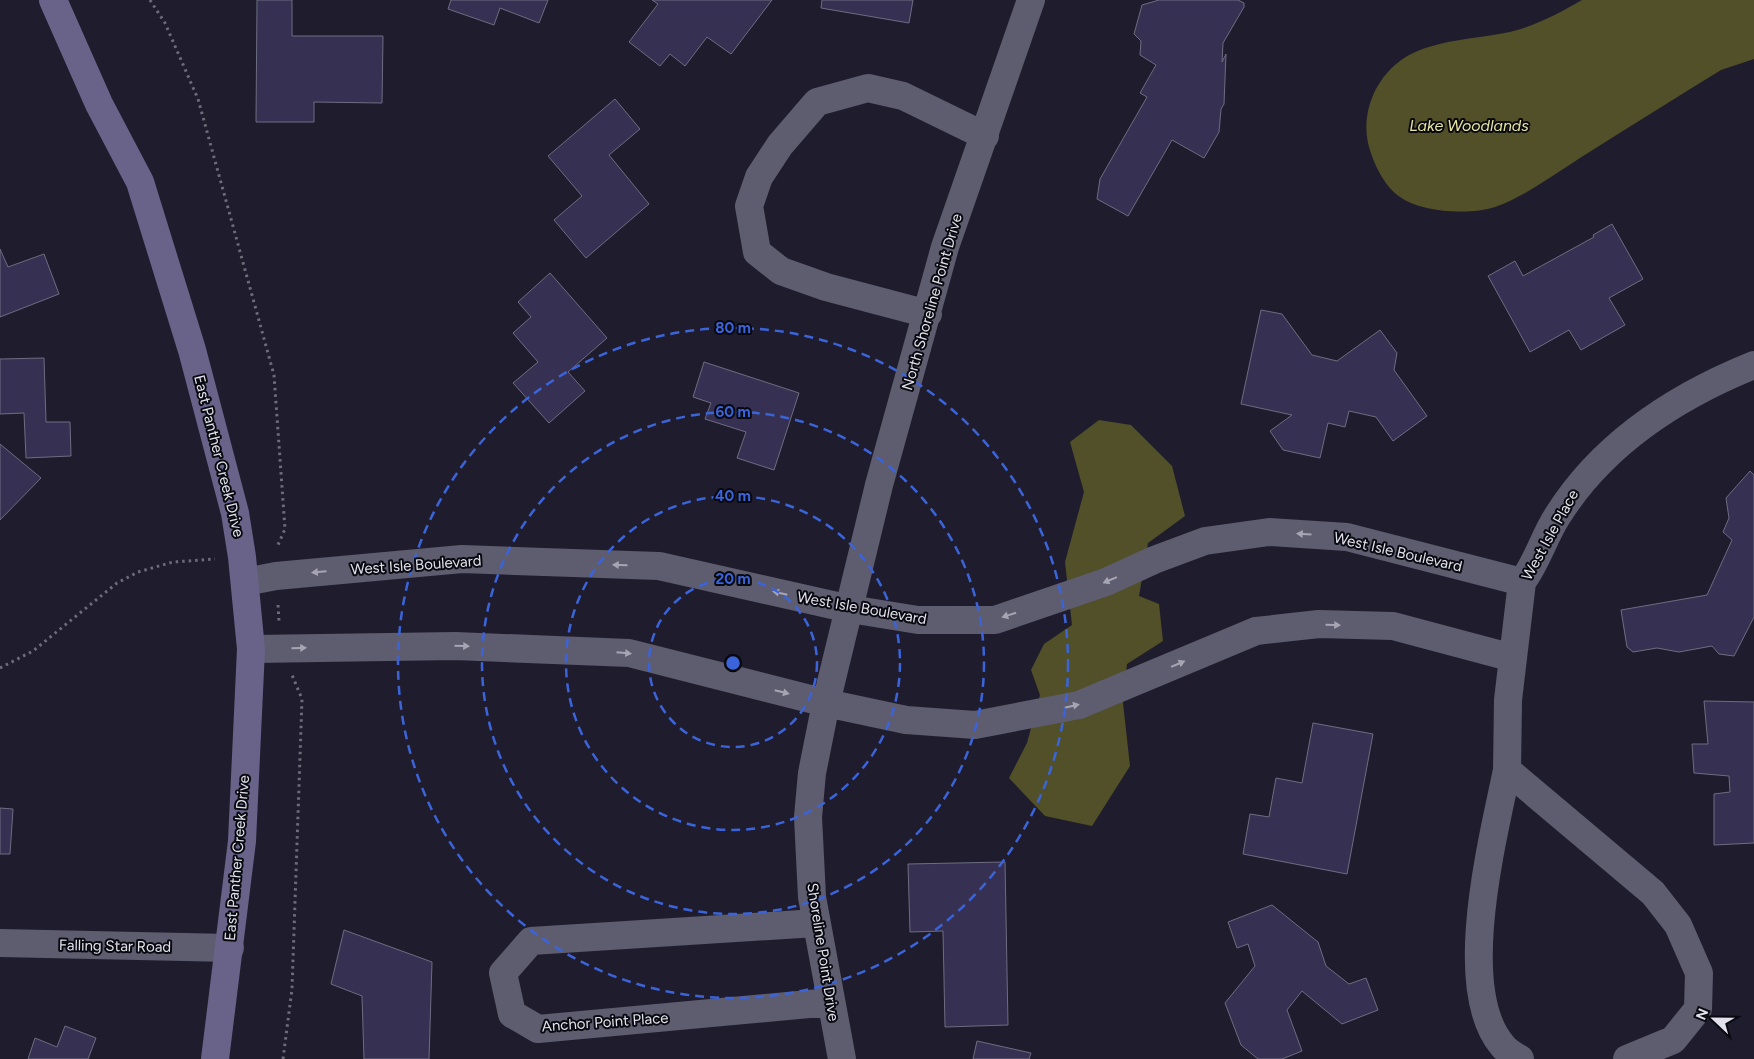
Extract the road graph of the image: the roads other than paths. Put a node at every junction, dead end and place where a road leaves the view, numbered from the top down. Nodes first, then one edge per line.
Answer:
1 (53, 0) edge
2 (1031, 0) edge
3 (985, 136) junction
4 (928, 314) junction
5 (1754, 364) edge
6 (244, 569) junction
7 (1522, 582) junction
8 (850, 609) junction
9 (250, 649) junction
10 (1513, 658) junction
11 (826, 703) junction
12 (1507, 770) junction
13 (816, 923) junction
14 (0, 943) edge
15 (230, 948) junction
16 (831, 1002) junction
17 (215, 1059) edge
18 (842, 1059) edge
19 (1520, 1059) edge
20 (1627, 1059) edge

1 - 6 street, East Panther Creek Drive
2 - 3 street, North Shoreline Point Drive
3 - 4 street, North Shoreline Point Drive
3 - 4 street
4 - 8 street, North Shoreline Point Drive
5 - 7 street, West Isle Place
8 -> 6 street, West Isle Boulevard
6 - 9 street, East Panther Creek Drive
7 -> 8 street, West Isle Boulevard
7 - 10 street, West Isle Place
8 - 11 street, Shoreline Point Drive
9 -> 11 street
9 - 15 street, East Panther Creek Drive
11 -> 10 street
10 - 12 street, West Isle Place
11 - 13 street, Shoreline Point Drive
12 - 19 street, West Isle Place
12 - 20 street
13 - 16 street, Shoreline Point Drive
13 - 16 street, Anchor Point Place
14 - 15 street, Falling Star Road
15 - 17 street, East Panther Creek Drive
16 - 18 street, Shoreline Point Drive

